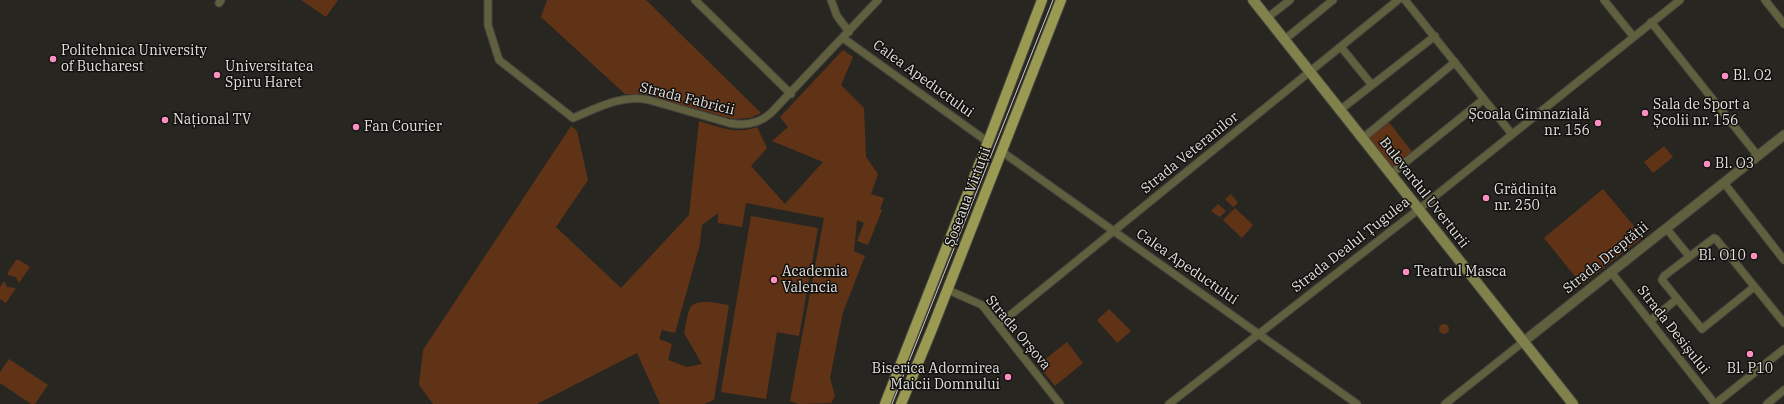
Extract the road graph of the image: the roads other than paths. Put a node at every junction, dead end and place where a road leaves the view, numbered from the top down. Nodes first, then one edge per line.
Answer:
1 (488, 0) edge
2 (695, 0) edge
3 (831, 0) edge
4 (878, 0) edge
5 (1042, 0) edge
6 (1061, 0) edge
7 (1253, 0) edge
8 (1290, 0) edge
9 (1333, 0) edge
10 (1398, 0) edge
11 (1405, 0) edge
12 (1604, 0) edge
13 (1680, 0) edge
14 (1765, 0) edge
15 (702, 3) edge
16 (1268, 18) junction
17 (1651, 22) junction
18 (1784, 24) edge
19 (849, 32) junction
20 (1434, 36) junction
21 (1633, 36) junction
22 (843, 38) junction
23 (1284, 40) junction
24 (1341, 48) junction
25 (1456, 62) junction
26 (1311, 73) junction
27 (1372, 85) junction
28 (791, 94) junction
29 (1484, 99) junction
30 (1340, 110) junction
31 (1511, 133) junction
32 (1784, 135) edge
33 (1363, 138) junction
34 (988, 142) junction
35 (1001, 151) junction
36 (1758, 156) junction
37 (1391, 174) junction
38 (1724, 183) junction
39 (1419, 209) junction
40 (1666, 228) junction
41 (1114, 231) junction
42 (1689, 256) junction
43 (1784, 260) edge
44 (1612, 272) junction
45 (1754, 286) junction
46 (948, 290) junction
47 (1677, 299) junction
48 (1650, 321) junction
49 (1784, 323) edge
50 (998, 325) junction
51 (1259, 334) junction
52 (1523, 342) junction
53 (1784, 349) edge
54 (1784, 390) edge
55 (1171, 403) edge
56 (885, 404) edge
57 (901, 404) edge
58 (1060, 404) edge
59 (1357, 404) edge
60 (1445, 404) edge
61 (1573, 404) edge
62 (1715, 404) edge
63 (1767, 404) edge

1 - 28 street, Strada Fabricii
2 - 15 street
3 - 19 street
4 - 19 street, Strada Fabricii
5 - 34 main road, Șoseaua Virtuții
6 - 35 main road, Șoseaua Virtuții
7 - 16 main road, Bulevardul Uverturii
8 - 16 street
9 - 23 street
10 - 24 street, Strada Veteranilor
11 - 20 street
12 - 21 street
13 - 17 street, Strada Dealul Țugulea
14 - 18 street
15 - 28 street
16 - 23 main road, Bulevardul Uverturii
17 - 21 street, Strada Dealul Țugulea
17 - 36 street
19 - 22 street, Strada Fabricii
20 - 25 street
20 - 27 street
21 - 31 street, Strada Dealul Țugulea
22 - 28 street, Strada Fabricii
22 - 34 street, Calea Apeductului
23 - 26 main road, Bulevardul Uverturii
24 - 26 street, Strada Veteranilor
24 - 27 street
25 - 29 street
25 - 33 street
26 - 30 main road, Bulevardul Uverturii
26 - 41 street, Strada Veteranilor
27 - 30 street
29 - 31 street
29 - 37 street
30 - 33 main road, Bulevardul Uverturii
31 - 39 street, Strada Dealul Țugulea
32 - 36 street, Strada Dreptății
33 - 37 main road, Bulevardul Uverturii
34 - 56 main road, Șoseaua Virtuții
35 - 41 street, Calea Apeductului
35 - 46 main road, Șoseaua Virtuții
36 - 38 street, Strada Dreptății
37 - 39 main road, Bulevardul Uverturii
38 - 40 street, Strada Dreptății
38 - 43 street
39 - 51 street, Strada Dealul Țugulea
39 - 52 main road, Bulevardul Uverturii
40 - 42 street
40 - 44 street, Strada Dreptății
41 - 50 street, Strada Veteranilor
41 - 51 street, Calea Apeductului
42 - 45 street
42 - 47 street
44 - 48 street, Strada Desișului
44 - 52 street, Strada Dreptății
45 - 47 street
45 - 49 street
46 - 50 street, Strada Orșova
46 - 57 main road, Șoseaua Virtuții
47 - 48 street
48 - 62 street, Strada Desișului
50 - 58 street, Strada Orșova
51 - 55 street, Strada Dealul Țugulea
51 - 59 street, Calea Apeductului
52 - 60 street, Strada Dreptății
52 - 61 main road, Bulevardul Uverturii
53 - 62 street
54 - 63 street

